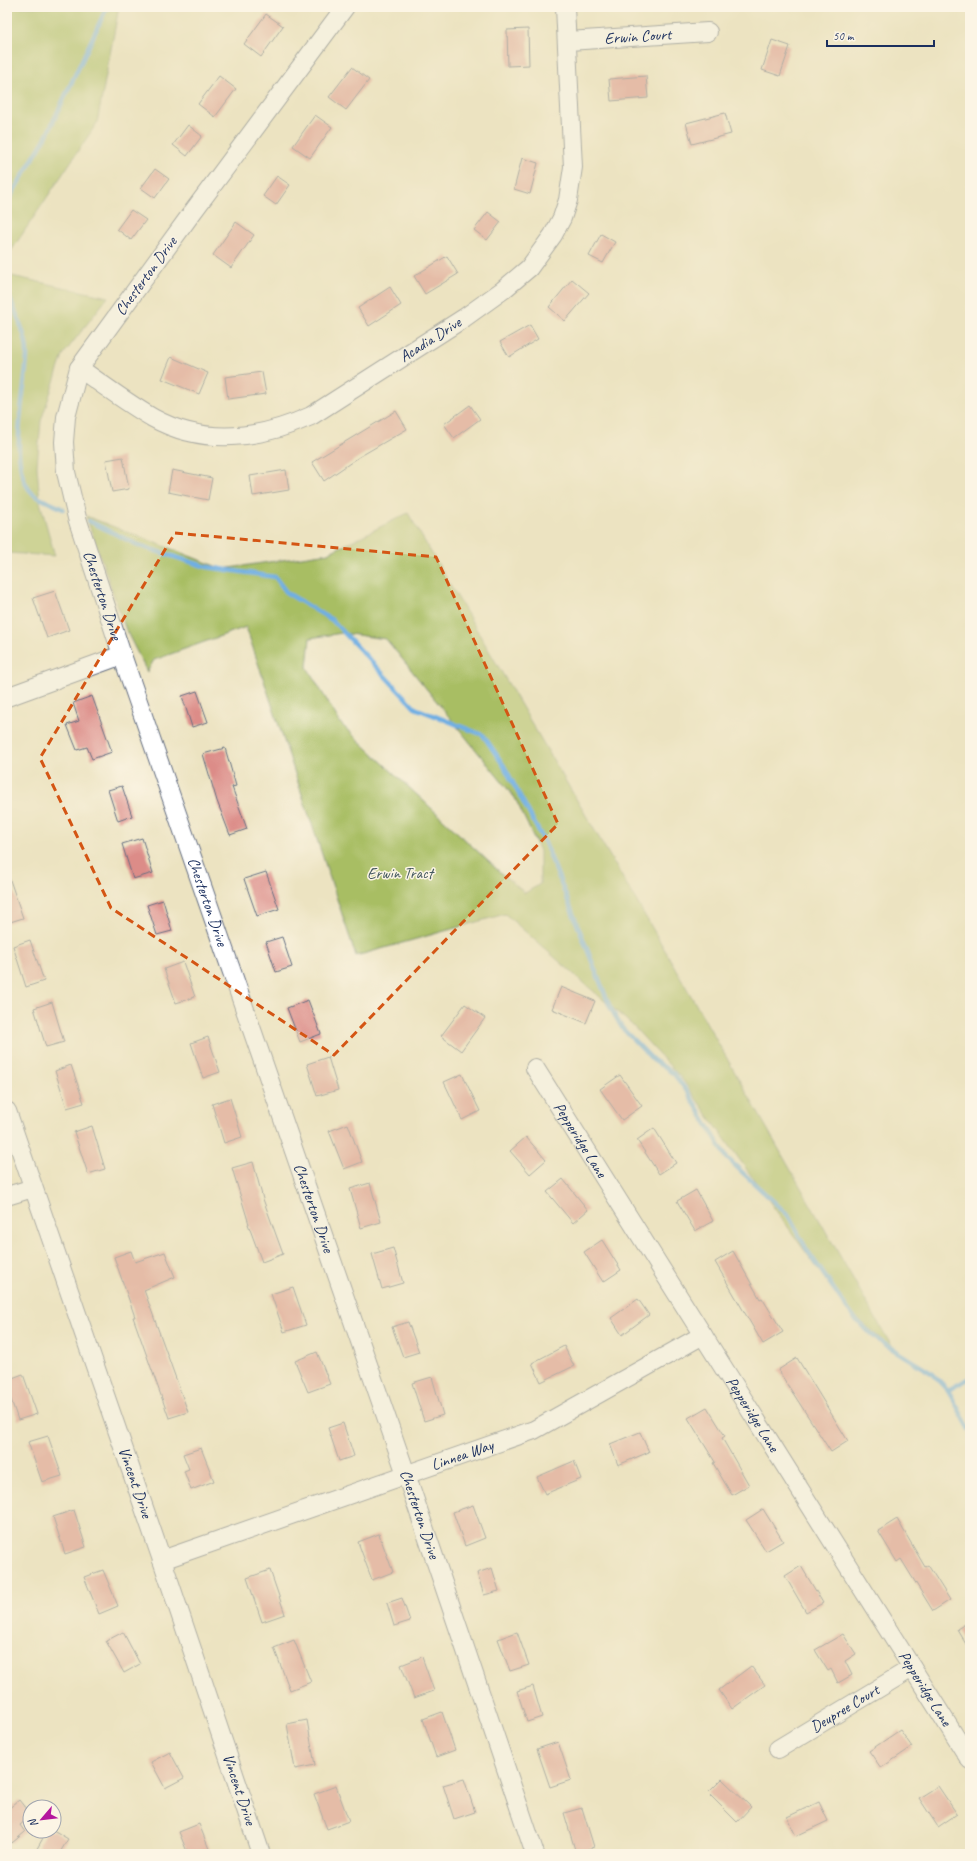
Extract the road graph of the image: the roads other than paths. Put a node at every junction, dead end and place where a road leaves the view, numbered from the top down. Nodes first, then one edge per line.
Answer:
1 (345, 7) edge
2 (565, 7) edge
3 (708, 32) dead end
4 (568, 41) junction
5 (79, 368) junction
6 (122, 655) junction
7 (7, 697) edge
8 (535, 1068) dead end
9 (7, 1112) edge
10 (33, 1188) junction
11 (7, 1196) edge
12 (703, 1335) junction
13 (406, 1474) junction
14 (162, 1560) junction
15 (912, 1668) junction
16 (778, 1749) dead end
17 (970, 1760) edge
18 (261, 1854) edge
19 (535, 1854) edge

1 - 5 street, Chesterton Drive
2 - 4 street, Acadia Drive
3 - 4 street, Erwin Court
4 - 5 street, Acadia Drive
5 - 6 street, Chesterton Drive
6 - 7 street
6 - 13 street, Chesterton Drive
8 - 12 street, Pepperidge Lane
9 - 10 street, Vincent Drive
10 - 11 street
10 - 14 street, Vincent Drive
12 - 13 street, Linnea Way
12 - 15 street, Pepperidge Lane
13 - 14 street, Linnea Way
13 - 19 street, Chesterton Drive
14 - 18 street, Vincent Drive
15 - 16 street, Deupree Court
15 - 17 street, Pepperidge Lane

